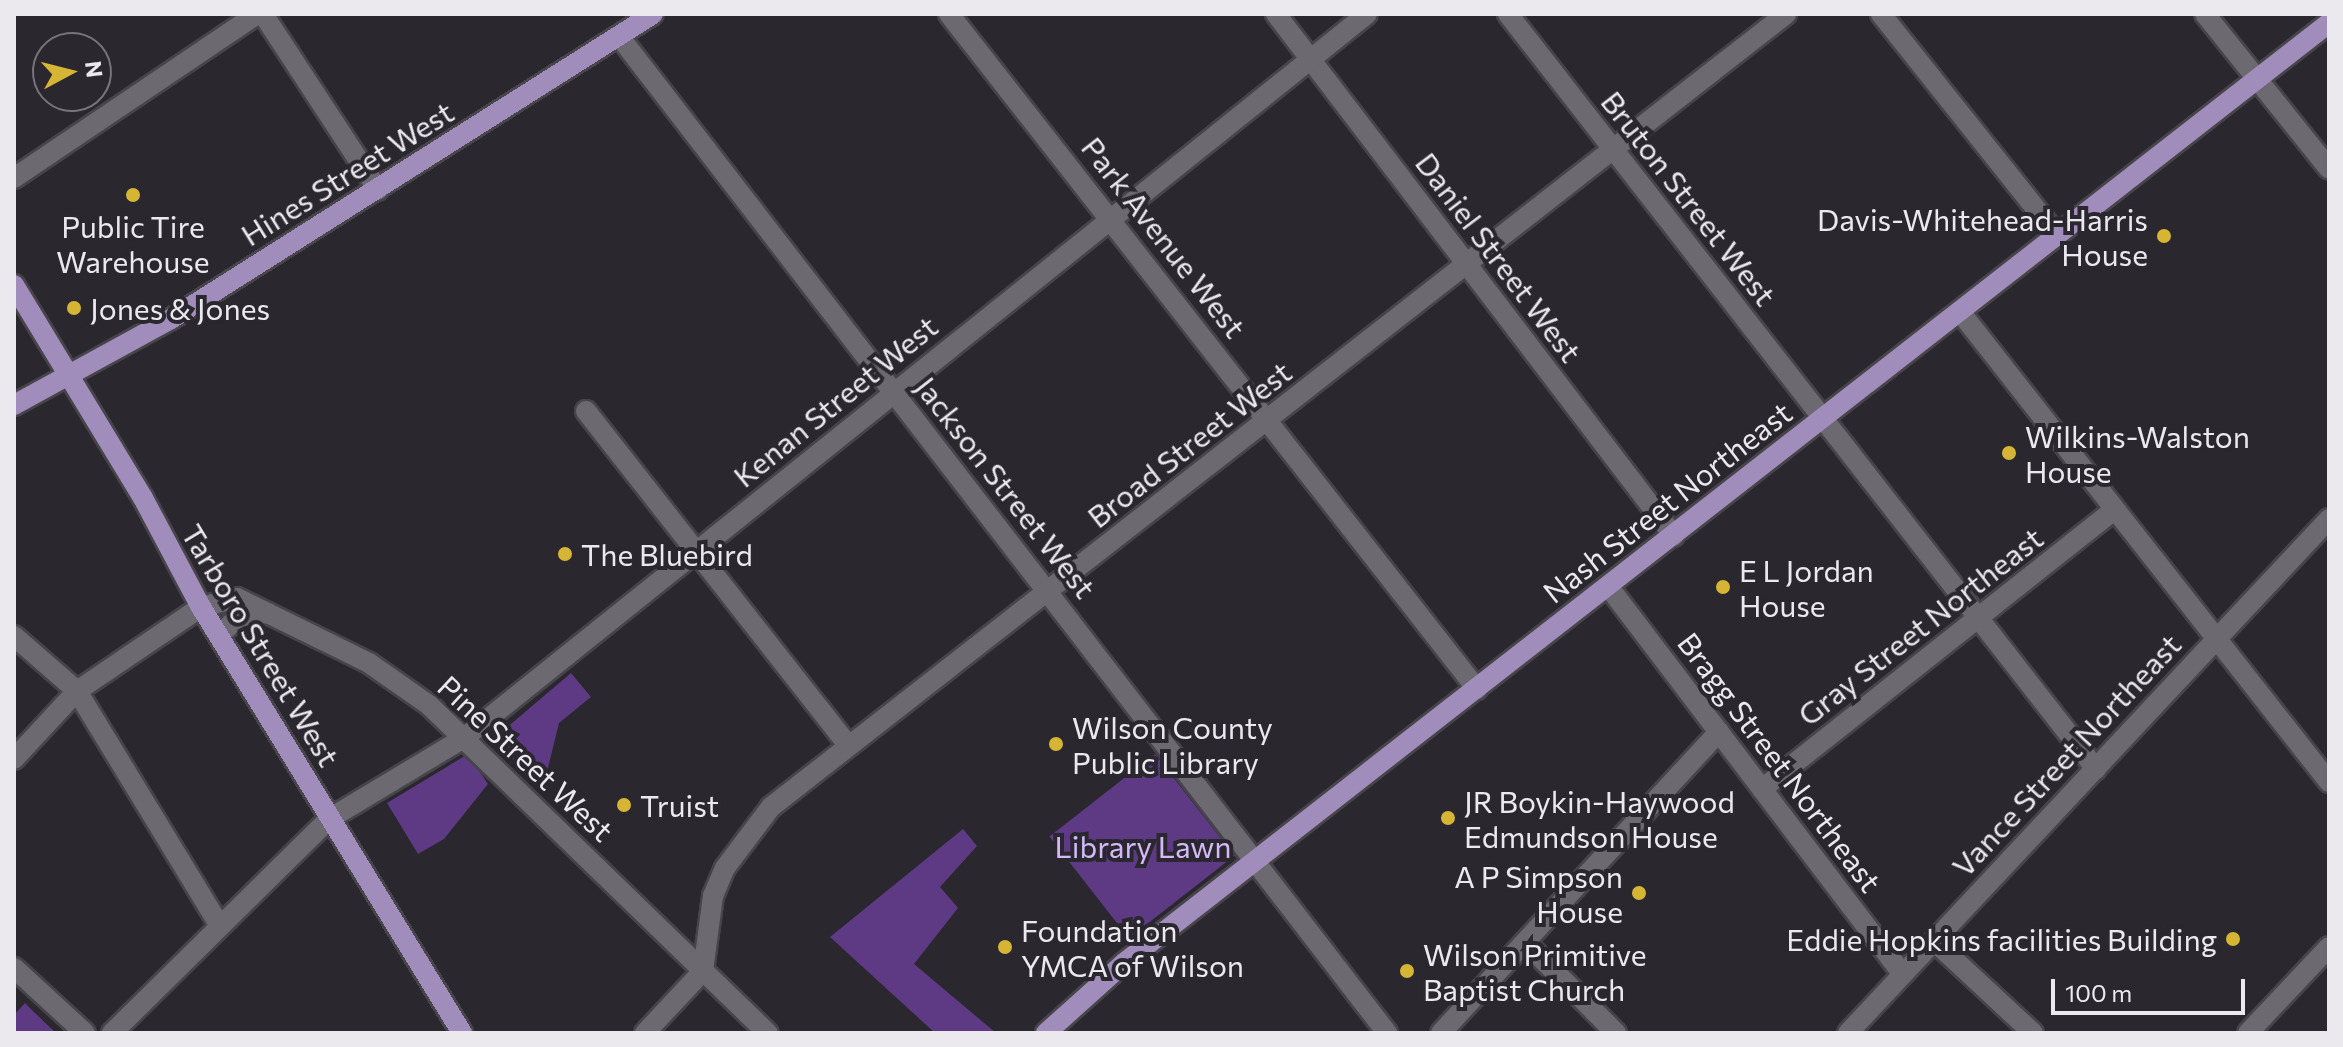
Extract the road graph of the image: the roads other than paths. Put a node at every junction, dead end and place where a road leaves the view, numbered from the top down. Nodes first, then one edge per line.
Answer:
1 (257, 14) edge
2 (263, 14) edge
3 (653, 14) edge
4 (949, 14) edge
5 (1276, 14) edge
6 (1367, 14) edge
7 (1508, 14) edge
8 (1786, 14) edge
9 (1881, 14) edge
10 (2205, 14) edge
11 (2329, 23) edge
12 (619, 36) junction
13 (1310, 58) junction
14 (2257, 79) junction
15 (1612, 148) junction
16 (2329, 169) edge
17 (14, 178) edge
18 (378, 190) junction
19 (1110, 216) junction
20 (2057, 235) junction
21 (1466, 264) junction
22 (14, 285) edge
23 (1961, 313) junction
24 (70, 375) junction
25 (895, 392) junction
26 (14, 405) edge
27 (586, 411) dead end
28 (1823, 419) junction
29 (1270, 420) junction
30 (2114, 510) junction
31 (2329, 519) edge
32 (1674, 536) junction
33 (695, 556) junction
34 (1608, 586) junction
35 (1048, 590) junction
36 (201, 607) junction
37 (268, 613) junction
38 (1979, 618) junction
39 (220, 634) junction
40 (14, 636) edge
41 (2217, 639) junction
42 (1477, 689) junction
43 (77, 691) junction
44 (1719, 732) junction
45 (464, 738) junction
46 (848, 745) junction
47 (14, 759) edge
48 (2096, 769) junction
49 (2329, 782) edge
50 (1762, 789) junction
51 (329, 819) junction
52 (1256, 861) junction
53 (219, 925) junction
54 (1934, 941) junction
55 (1525, 942) junction
56 (2329, 947) edge
57 (14, 968) edge
58 (703, 971) junction
59 (1903, 974) junction
60 (85, 1033) edge
61 (112, 1033) edge
62 (462, 1033) edge
63 (645, 1033) edge
64 (768, 1033) edge
65 (1046, 1033) edge
66 (1387, 1033) edge
67 (1441, 1033) edge
68 (1616, 1033) edge
69 (1848, 1033) edge
70 (2033, 1033) edge
71 (2248, 1033) edge

1 - 17 street
2 - 18 street
3 - 12 main road, Hines Street West
4 - 19 street, Park Avenue West
5 - 13 street, Daniel Street West
6 - 13 street, Kenan Street West
7 - 15 street, Bruton Street West
8 - 15 street, Broad Street West
9 - 20 street
10 - 14 street
11 - 14 main road, Nash Street Northeast
12 - 18 main road, Hines Street West
12 - 25 street, Jackson Street West
13 - 19 street, Kenan Street West
13 - 21 street, Daniel Street West
14 - 16 street
14 - 20 main road, Nash Street Northeast
15 - 21 street, Broad Street West
15 - 28 street, Bruton Street West
18 - 24 main road, Hines Street West
19 - 25 street, Kenan Street West
19 - 29 street, Park Avenue West
20 - 23 main road, Nash Street Northeast
21 - 29 street, Broad Street West
21 - 32 street, Daniel Street West
22 - 24 main road, Tarboro Street West
23 - 28 main road, Nash Street Northeast
23 - 30 street
24 - 26 main road, Hines Street West
24 - 36 main road, Tarboro Street West
25 - 33 street, Kenan Street West
25 - 35 street, Jackson Street West
27 - 33 street
28 - 32 main road, Nash Street Northeast
28 - 38 street, Bruton Street West
29 - 35 street, Broad Street West
29 - 42 street, Park Avenue West
30 - 38 street, Gray Street Northeast
30 - 41 street
31 - 41 street, Vance Street Northeast
32 - 34 main road, Nash Street Northeast
33 - 45 street, Kenan Street West
33 - 46 street
34 - 42 main road, Nash Street Northeast
34 - 44 street, Bragg Street Northeast
35 - 46 street, Broad Street West
35 - 52 street, Jackson Street West
36 - 37 street, Pine Street West
36 - 39 main road, Tarboro Street West
36 - 43 street
37 - 39 street
37 - 45 street, Pine Street West
38 - 48 street, Bruton Street West
38 - 50 street, Gray Street Northeast
39 - 51 main road, Tarboro Street West
40 - 43 street
41 - 48 street, Vance Street Northeast
41 - 49 street
42 - 52 main road, Nash Street Northeast
43 - 47 street
43 - 53 street
44 - 50 street, Bragg Street Northeast
44 - 55 street
45 - 51 street, Kenan Street West
45 - 58 street, Pine Street West
46 - 58 street, Broad Street West
48 - 54 street, Vance Street Northeast
50 - 59 street, Bragg Street Northeast
51 - 53 street, Kenan Street West
51 - 62 main road, Tarboro Street West
52 - 65 main road, Nash Street Northeast
52 - 66 street, Jackson Street West
53 - 61 street, Kenan Street West
54 - 59 street, Vance Street Northeast
54 - 70 street
55 - 67 street
55 - 68 street
56 - 71 street
57 - 60 street
58 - 63 street
58 - 64 street, Pine Street West
59 - 69 street, Vance Street Northeast

